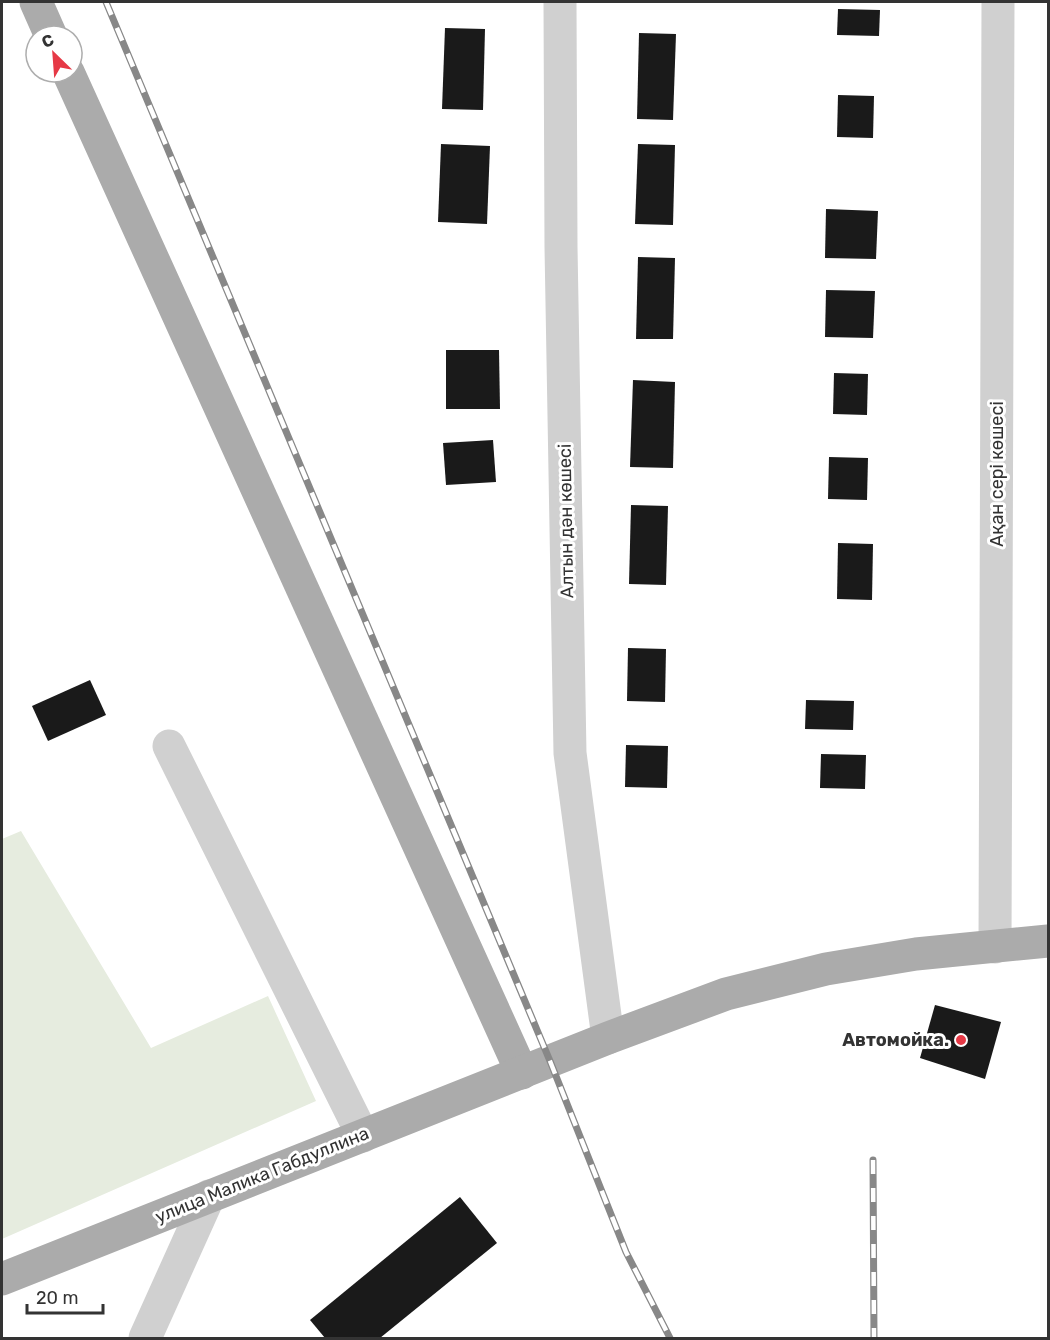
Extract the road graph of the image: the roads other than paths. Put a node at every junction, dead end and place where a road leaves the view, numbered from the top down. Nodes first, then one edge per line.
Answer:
1 (36, 2) edge
2 (560, 2) edge
3 (998, 2) edge
4 (46, 24) edge
5 (73, 84) edge
6 (169, 746) dead end
7 (1048, 942) edge
8 (995, 947) junction
9 (608, 1038) junction
10 (522, 1073) junction
11 (363, 1136) junction
12 (209, 1196) junction
13 (2, 1279) edge
14 (144, 1338) edge

1 - 4 main road
2 - 9 street, Алтын дән көшесі
3 - 8 street, Ақан сері көшесі
5 - 10 main road
6 - 11 street
7 - 8 main road
8 - 9 main road
9 - 10 main road, улица Малика Габдуллина
10 - 11 main road, улица Малика Габдуллина
11 - 12 main road, улица Малика Габдуллина
12 - 13 main road, улица Малика Габдуллина
12 - 14 street

